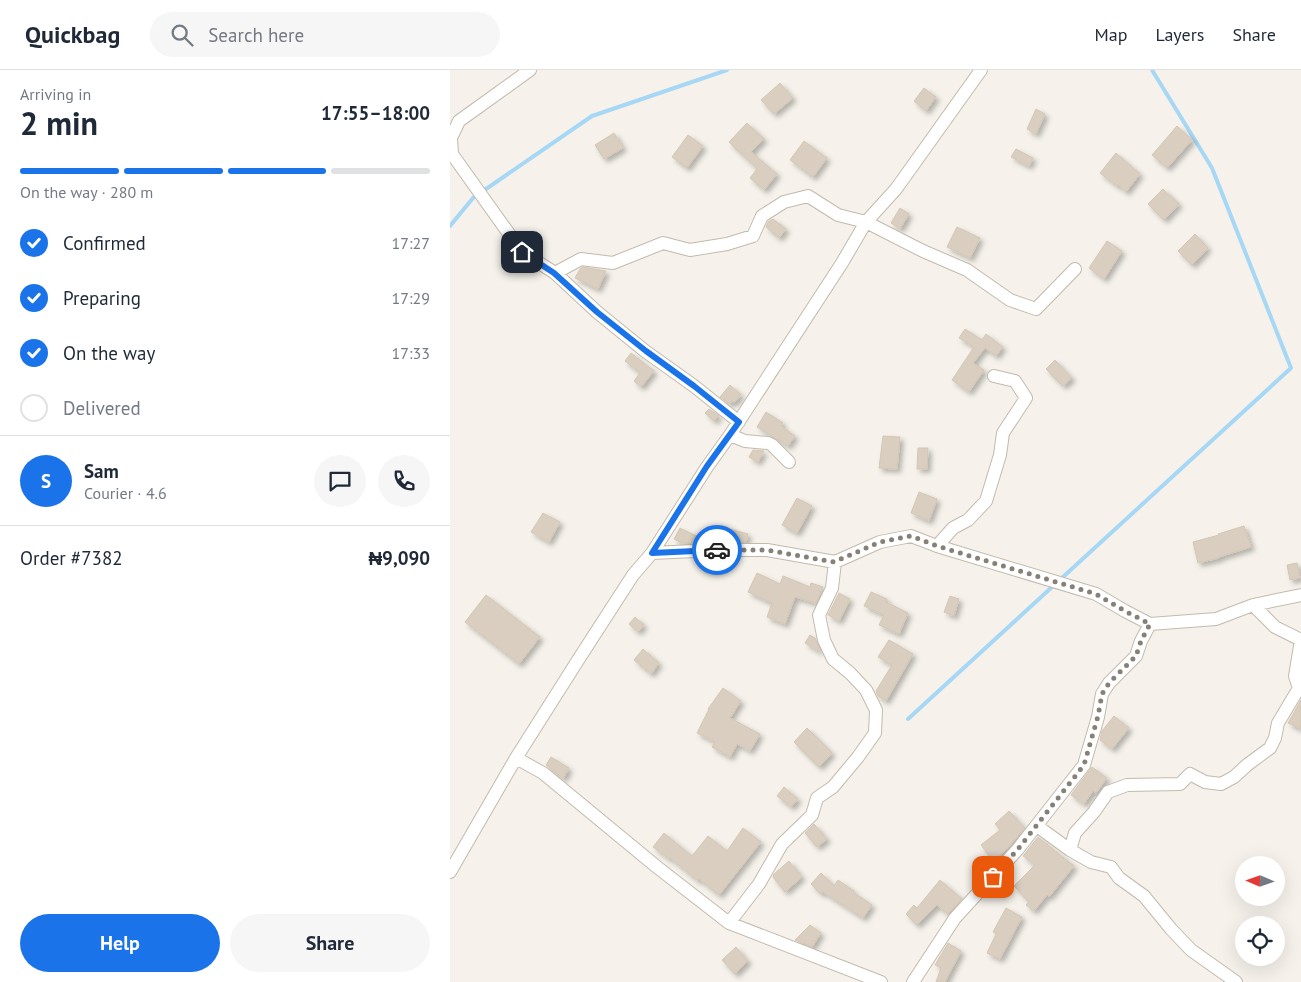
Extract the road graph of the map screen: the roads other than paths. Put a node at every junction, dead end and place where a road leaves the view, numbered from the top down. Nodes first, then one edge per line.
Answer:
1 (530, 70) edge
2 (981, 70) edge
3 (451, 154) edge
4 (866, 222) junction
5 (1075, 269) dead end
6 (554, 273) junction
7 (994, 376) dead end
8 (739, 422) junction
9 (730, 435) junction
10 (789, 462) dead end
11 (937, 546) junction
12 (652, 553) junction
13 (834, 562) junction
14 (1301, 596) edge
15 (1253, 606) junction
16 (1150, 624) junction
17 (1301, 640) edge
18 (516, 758) junction
19 (1037, 826) junction
20 (1070, 850) junction
21 (450, 872) edge
22 (729, 923) junction
23 (881, 982) edge
24 (913, 982) edge
25 (1236, 982) edge

1 - 3 street
2 - 4 street
3 - 6 street
4 - 5 street
4 - 6 street
4 - 8 street
6 - 8 street
7 - 11 street
8 - 9 street
9 - 10 street
9 - 12 street
11 - 13 street
11 - 16 street
12 - 13 street
12 - 18 street
13 - 22 street
14 - 15 street
15 - 16 street
15 - 17 street
16 - 19 street
17 - 20 street
18 - 21 street
18 - 22 street
19 - 20 street
19 - 24 street
20 - 25 street
22 - 23 street

